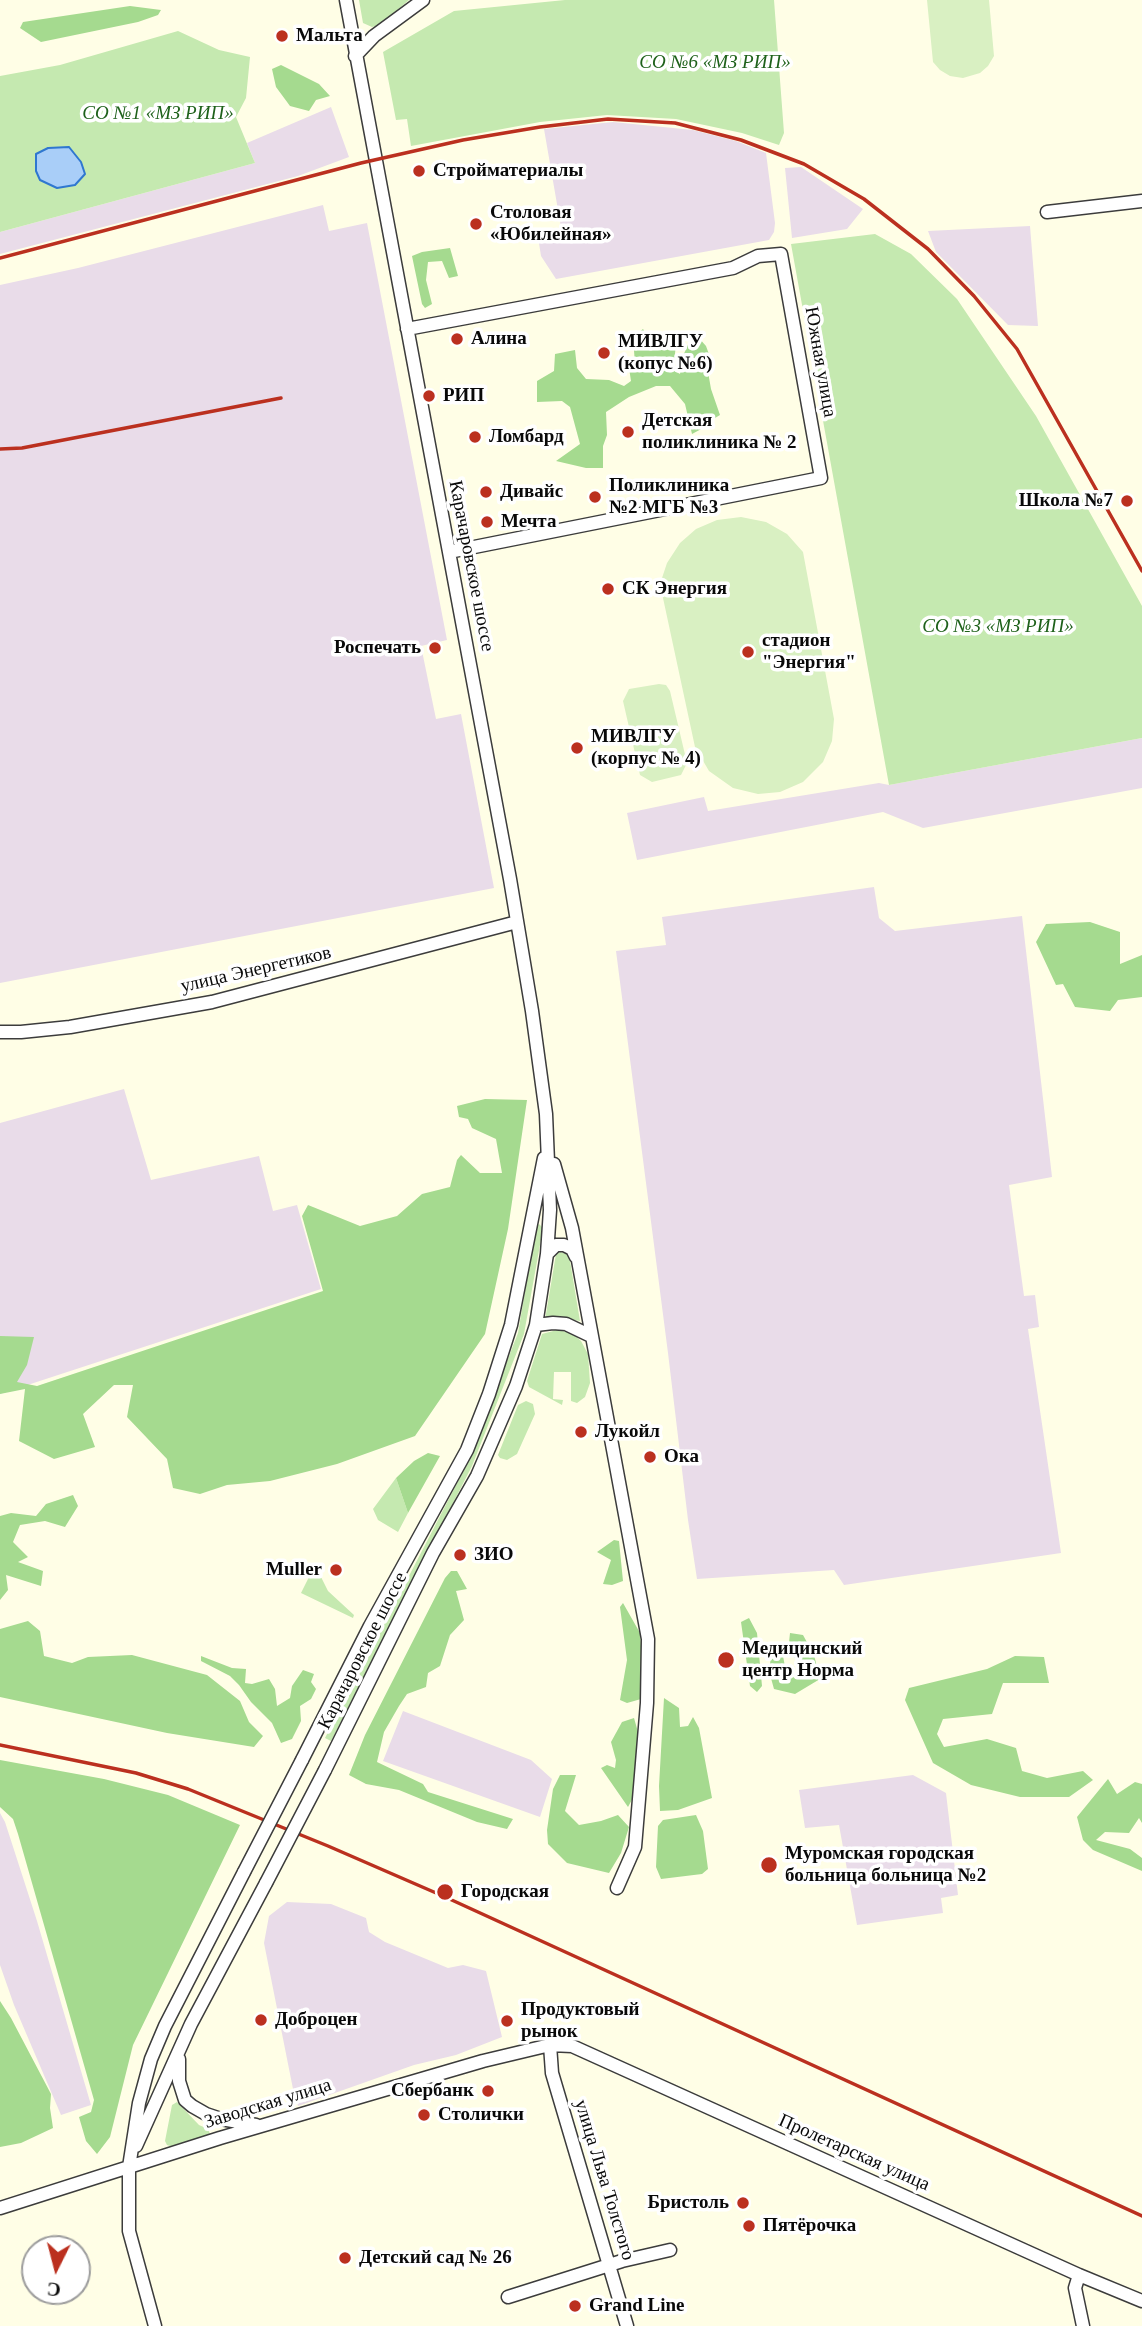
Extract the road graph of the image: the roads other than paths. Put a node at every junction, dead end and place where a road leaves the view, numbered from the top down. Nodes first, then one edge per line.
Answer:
1 (346, 0) edge
2 (423, 0) edge
3 (355, 56) junction
4 (1142, 201) edge
5 (1047, 212) dead end
6 (407, 329) junction
7 (449, 552) junction
8 (517, 922) junction
9 (0, 1031) edge
10 (547, 1140) junction
11 (550, 1210) junction
12 (530, 1228) junction
13 (572, 1228) junction
14 (547, 1254) junction
15 (577, 1257) junction
16 (536, 1325) junction
17 (591, 1336) junction
18 (617, 1888) dead end
19 (550, 2045) junction
20 (179, 2051) junction
21 (139, 2103) junction
22 (153, 2110) junction
23 (260, 2126) junction
24 (130, 2161) junction
25 (0, 2208) edge
26 (670, 2250) dead end
27 (609, 2266) junction
28 (1079, 2275) junction
29 (508, 2297) dead end
30 (1142, 2301) edge
31 (155, 2326) edge
32 (626, 2326) edge
33 (1083, 2326) edge

1 - 3 street, Карачаровское шоссе
2 - 3 street
3 - 6 street, Карачаровское шоссе
4 - 5 street
6 - 7 street, Карачаровское шоссе
6 - 7 street, Южная улица
7 - 8 street, Карачаровское шоссе
8 - 9 street, улица Энергетиков
8 - 10 street, Карачаровское шоссе
10 - 11 street, Карачаровское шоссе
10 - 12 street, Карачаровское шоссе
10 - 13 street
11 - 12 street
11 - 13 street
11 - 14 street, Карачаровское шоссе
12 - 21 street, Карачаровское шоссе, bridge
13 - 15 street
14 - 15 street
14 - 16 street, Карачаровское шоссе
15 - 17 street
16 - 17 street
16 - 20 street, Карачаровское шоссе, bridge
17 - 18 street
19 - 23 street, Заводская улица
19 - 27 street, улица Льва Толстого
19 - 28 street, Пролетарская улица
20 - 22 street, Карачаровское шоссе
20 - 23 street
21 - 22 street
21 - 24 street, Карачаровское шоссе
22 - 24 street, Карачаровское шоссе
23 - 24 street, Заводская улица
24 - 25 street, Заводская улица
24 - 31 street
26 - 27 street
27 - 29 street
27 - 32 street, улица Льва Толстого
28 - 30 street, Пролетарская улица
28 - 33 street

